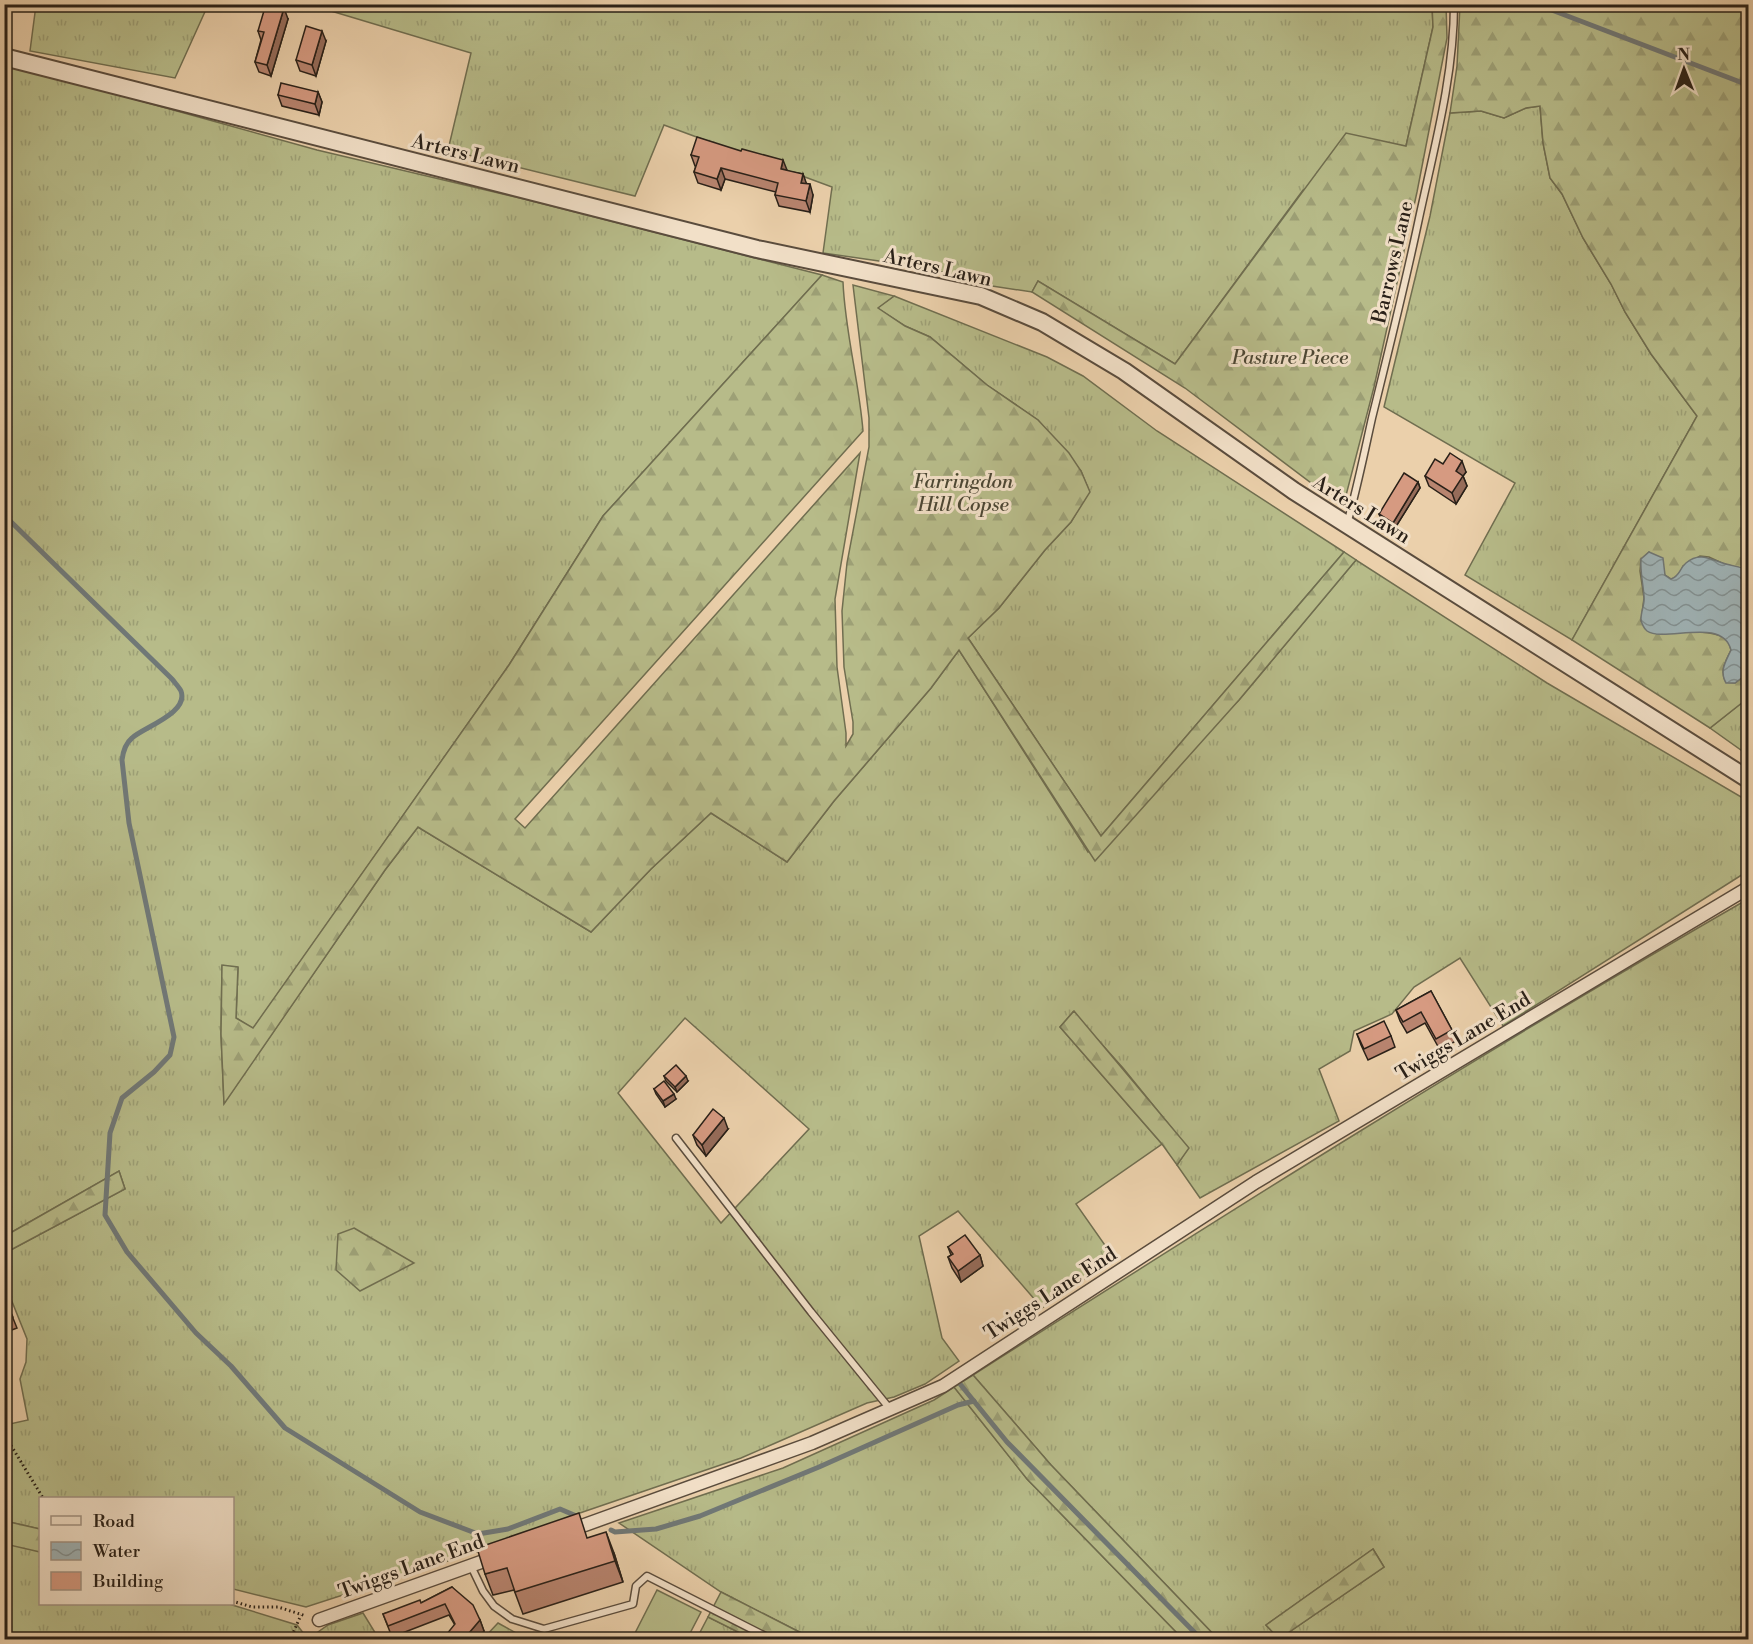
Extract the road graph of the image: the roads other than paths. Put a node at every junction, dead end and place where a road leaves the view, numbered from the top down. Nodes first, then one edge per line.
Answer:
1 (1454, 4) edge
2 (4, 57) edge
3 (1347, 525) junction
4 (1749, 778) edge
5 (1749, 888) edge
6 (676, 1138) dead end
7 (890, 1409) junction
8 (559, 1534) edge
9 (504, 1554) edge
10 (471, 1566) junction
11 (319, 1620) dead end
12 (773, 1640) edge

1 - 3 lane, Barrows Lane
2 - 3 street, Arters Lawn
3 - 4 street, Arters Lawn
5 - 7 street, Twiggs Lane End
6 - 7 lane
7 - 8 street, Twiggs Lane End
9 - 10 street, Twiggs Lane End
10 - 11 street, Twiggs Lane End
10 - 12 lane

